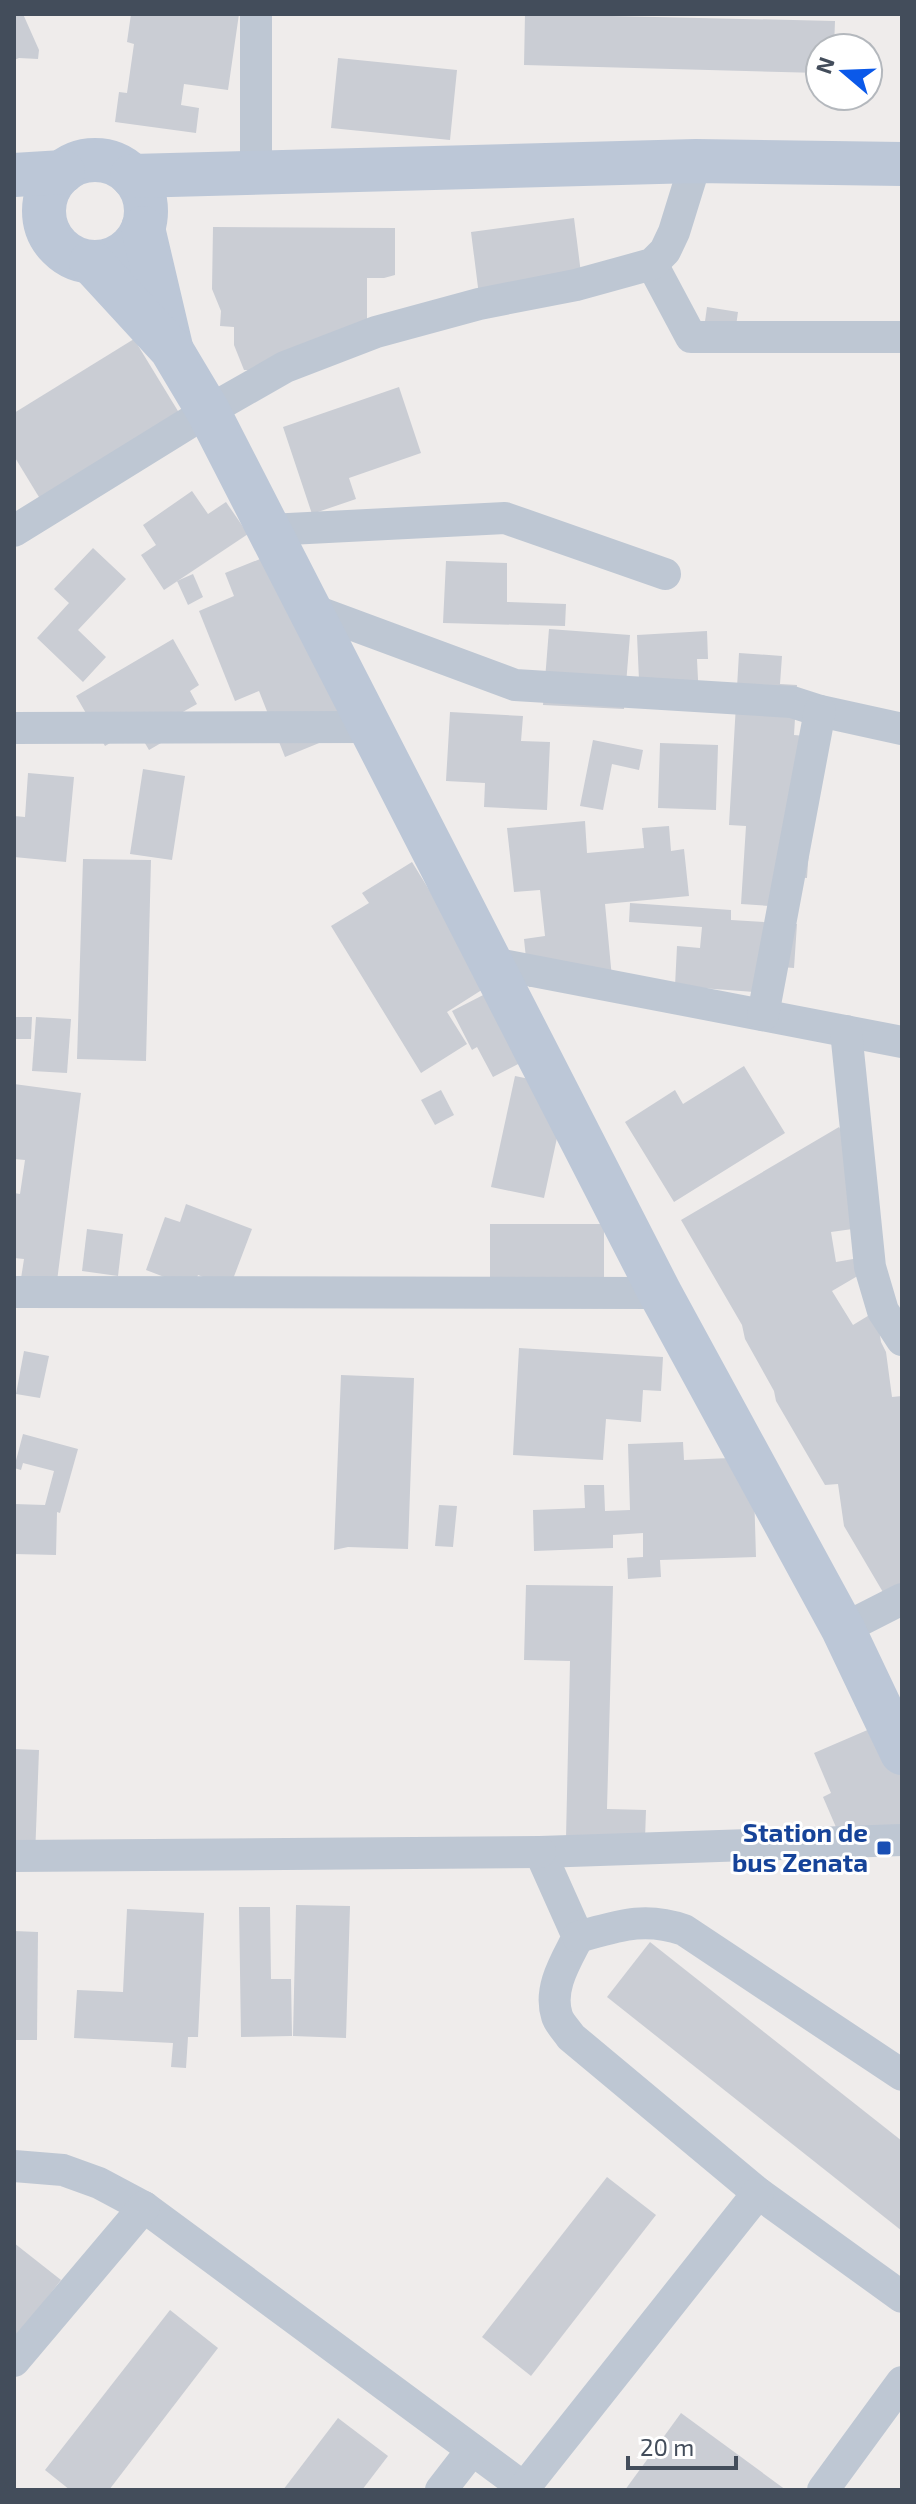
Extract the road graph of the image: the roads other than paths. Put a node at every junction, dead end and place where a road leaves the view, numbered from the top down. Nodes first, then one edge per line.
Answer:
1 (256, 14) edge
2 (696, 161) junction
3 (902, 164) edge
4 (63, 172) junction
5 (256, 172) junction
6 (14, 175) edge
7 (132, 176) junction
8 (32, 224) edge
9 (143, 228) junction
10 (91, 262) junction
11 (652, 264) junction
12 (902, 337) edge
13 (171, 349) junction
14 (208, 411) junction
15 (269, 530) junction
16 (14, 531) edge
17 (665, 574) dead end
18 (310, 609) junction
19 (820, 711) junction
20 (370, 727) junction
21 (14, 728) edge
22 (902, 729) edge
23 (492, 963) junction
24 (763, 1015) junction
25 (846, 1031) junction
26 (902, 1042) edge
27 (14, 1292) edge
28 (660, 1293) junction
29 (902, 1340) edge
30 (902, 1599) edge
31 (843, 1629) junction
32 (902, 1753) edge
33 (902, 1840) edge
34 (540, 1852) junction
35 (14, 1856) edge
36 (578, 1937) junction
37 (902, 2075) edge
38 (14, 2166) edge
39 (758, 2193) junction
40 (144, 2207) junction
41 (902, 2297) edge
42 (14, 2361) edge
43 (902, 2382) edge
44 (472, 2450) junction
45 (525, 2489) edge
46 (441, 2490) edge
47 (823, 2490) edge

1 - 5 street
2 - 3 street
2 - 5 street
2 - 11 street
4 - 6 street
4 - 7 street
4 - 8 street
5 - 7 street
7 - 9 street
8 - 10 street
9 - 10 street
9 - 13 street
10 - 13 street
11 - 12 street
11 - 14 street
13 - 14 street
14 - 15 street
14 - 16 street
15 - 17 street
15 - 18 street
18 - 19 street
18 - 20 street
19 - 22 street
19 - 24 street
20 - 21 street
20 - 23 street
23 - 24 street
23 - 28 street
24 - 25 street
25 - 26 street
25 - 29 street
27 - 28 street
28 - 31 street
30 - 31 street
31 - 32 street
33 - 34 street
34 - 35 street
34 - 36 street
36 - 37 street
36 - 39 street
38 - 40 street
39 - 41 street
39 - 45 street
40 - 42 street
40 - 44 street
43 - 47 street
44 - 45 street
44 - 46 street

